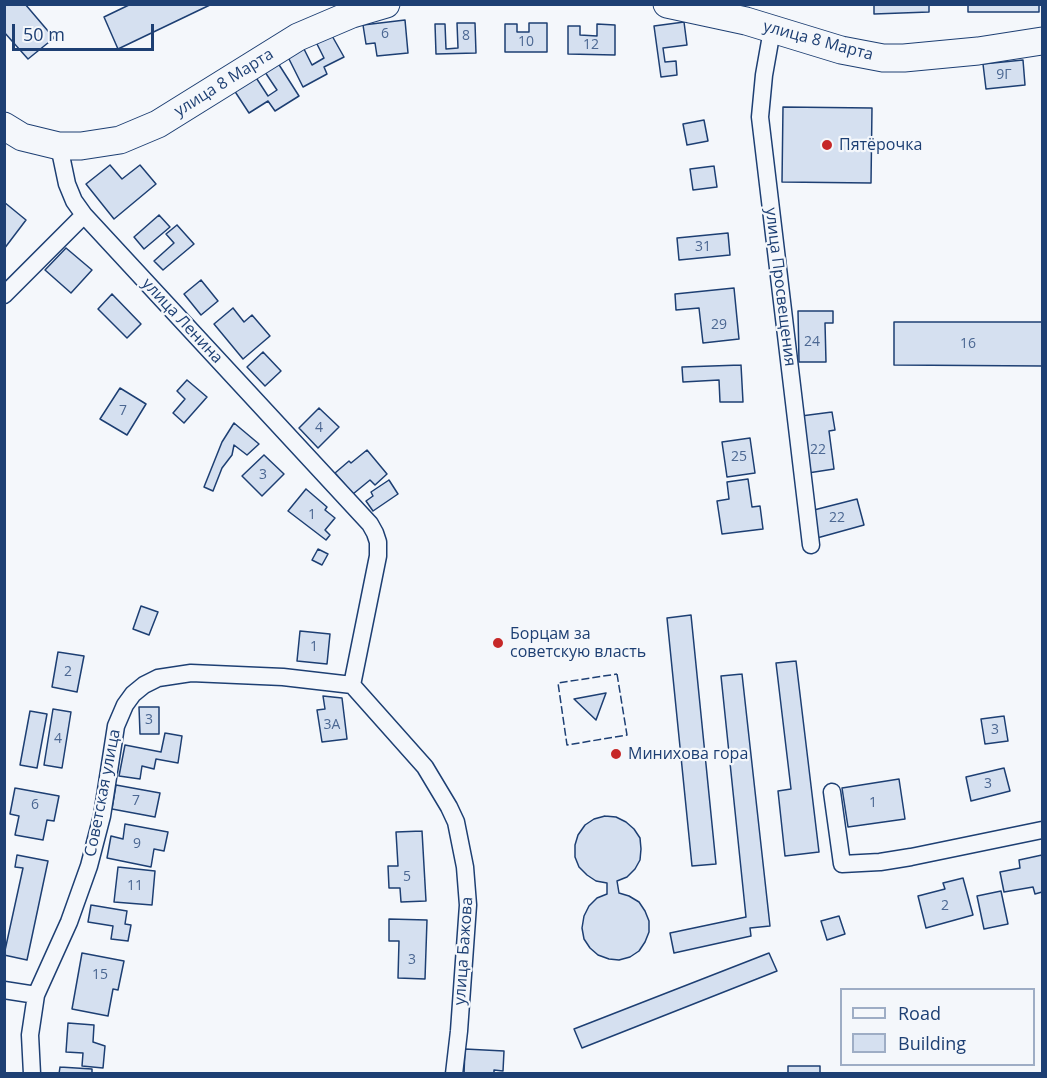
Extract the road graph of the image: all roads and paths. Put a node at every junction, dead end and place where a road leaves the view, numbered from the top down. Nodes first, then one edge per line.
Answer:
1 (386, 4) edge
2 (668, 4) edge
3 (772, 30) junction
4 (1042, 41) edge
5 (4, 126) edge
6 (58, 146) junction
7 (84, 215) junction
8 (4, 295) edge
9 (812, 545) dead end
10 (352, 685) junction
11 (832, 792) dead end
12 (1042, 830) edge
13 (4, 990) edge
14 (36, 995) junction
15 (32, 1074) edge
16 (454, 1074) edge

1 - 6 main road, улица 8 Марта
2 - 3 main road, улица 8 Марта
3 - 4 main road, улица 8 Марта
3 - 9 street, улица Просвещения
5 - 6 main road
6 - 7 street, улица Ленина
7 - 8 street
7 - 10 street, улица Ленина
10 - 14 street, Советская улица
10 - 16 street, улица Бажова
11 - 12 street
13 - 14 street
14 - 15 street, Советская улица

